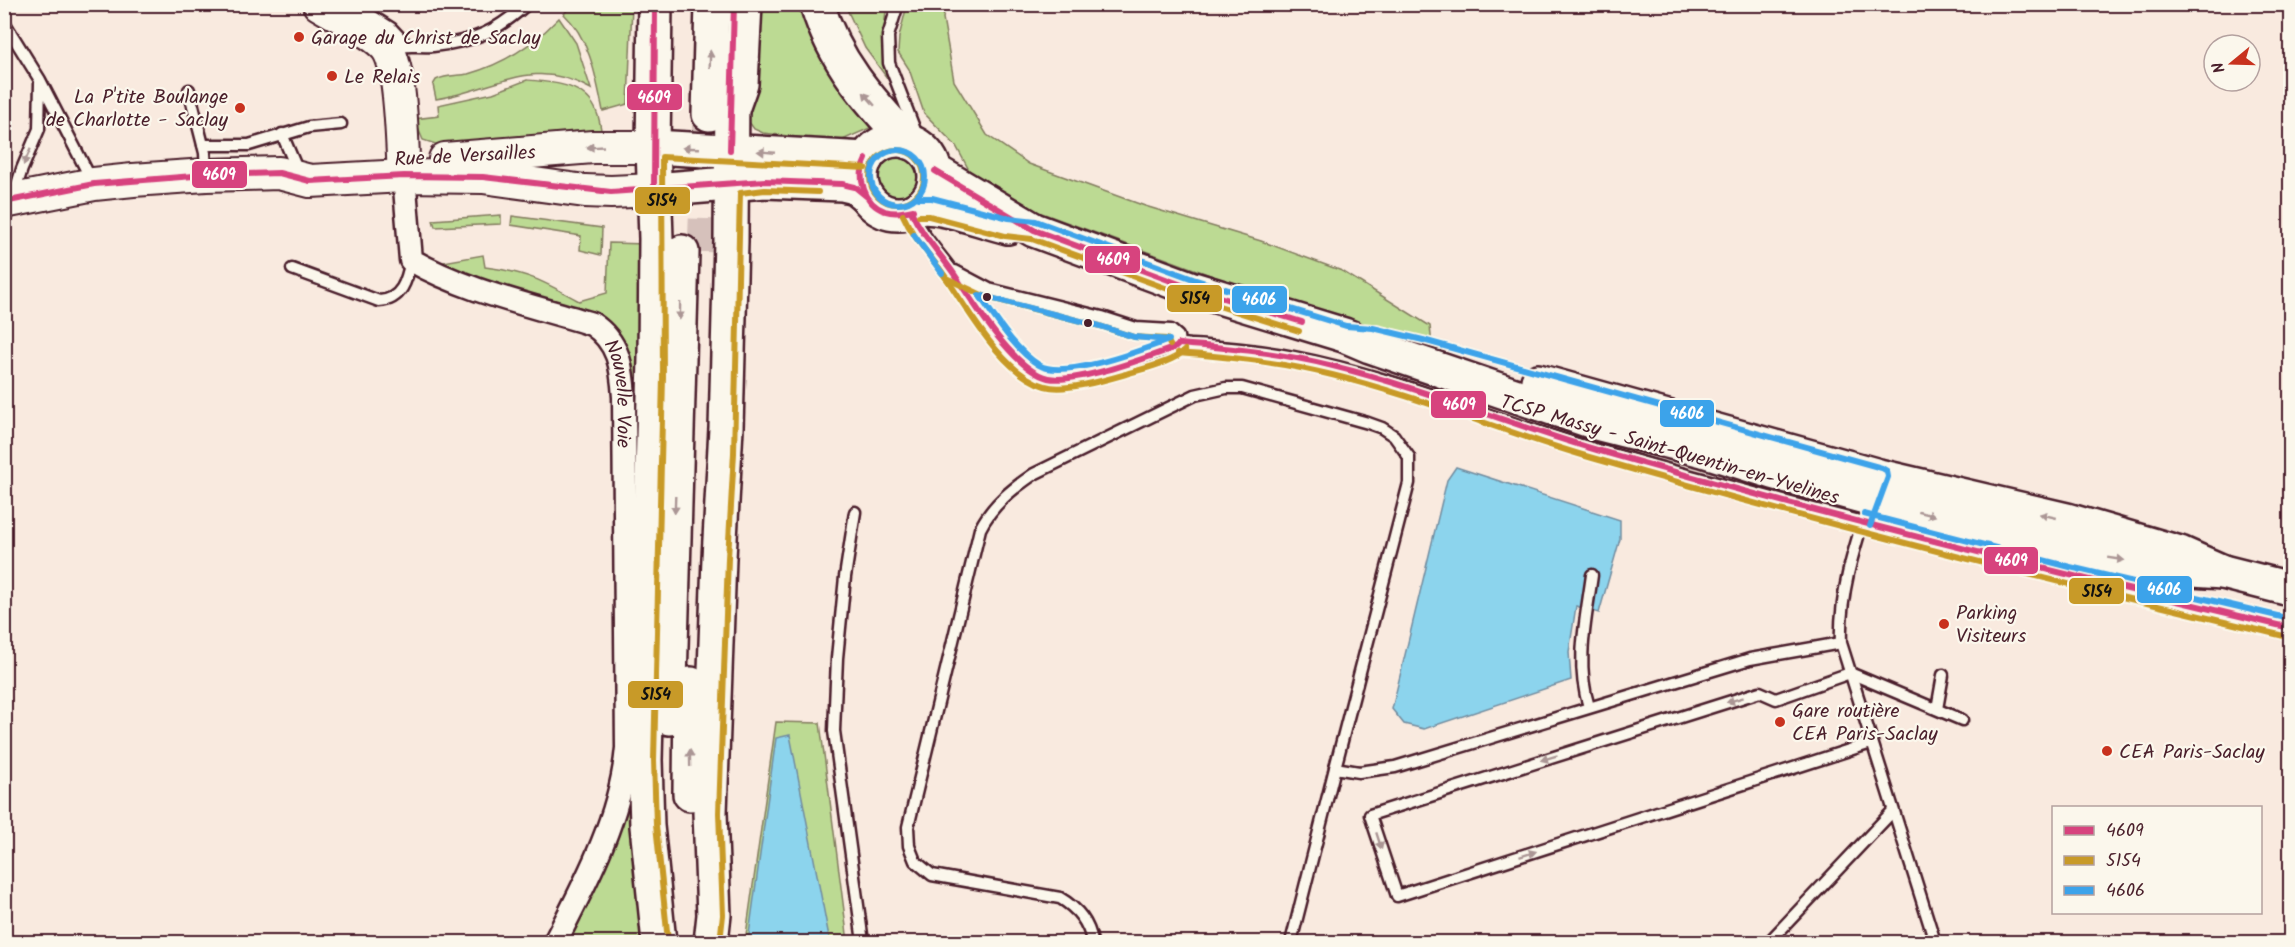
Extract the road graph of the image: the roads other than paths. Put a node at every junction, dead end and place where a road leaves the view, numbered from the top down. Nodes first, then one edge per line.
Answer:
1 (319, 4) edge
2 (353, 4) edge
3 (527, 4) edge
4 (655, 4) edge
5 (690, 4) edge
6 (712, 4) edge
7 (734, 4) edge
8 (745, 4) edge
9 (817, 4) edge
10 (898, 4) edge
11 (4, 22) edge
12 (397, 46) junction
13 (40, 80) junction
14 (189, 90) dead end
15 (709, 113) junction
16 (341, 124) dead end
17 (282, 134) junction
18 (653, 147) junction
19 (730, 150) junction
20 (922, 155) junction
21 (866, 159) junction
22 (205, 160) junction
23 (403, 167) junction
24 (288, 170) junction
25 (94, 184) junction
26 (731, 185) junction
27 (654, 190) junction
28 (866, 196) junction
29 (8, 201) edge
30 (915, 209) junction
31 (1034, 230) junction
32 (411, 260) junction
33 (292, 268) dead end
34 (951, 270) junction
35 (1179, 344) junction
36 (1870, 500) junction
37 (855, 512) dead end
38 (1592, 575) dead end
39 (2290, 589) edge
40 (2290, 628) edge
41 (1841, 643) junction
42 (1850, 673) junction
43 (1943, 675) dead end
44 (1589, 707) junction
45 (1937, 709) junction
46 (1962, 720) dead end
47 (1871, 743) junction
48 (1335, 768) junction
49 (1893, 812) junction
50 (555, 942) edge
51 (659, 942) edge
52 (676, 942) edge
53 (701, 942) edge
54 (711, 942) edge
55 (863, 942) edge
56 (1092, 942) edge
57 (1291, 942) edge
58 (1769, 942) edge
59 (1935, 942) edge

1 - 12 main road
2 - 12 lane
3 - 12 lane
4 - 18 main road
5 - 15 main road
15 -> 6 main road
7 - 15 main road
8 - 15 main road
20 -> 9 main road
10 - 20 lane
11 - 13 lane
12 - 23 main road
13 - 25 lane
13 -> 29 lane
14 - 22 lane
15 - 19 main road
16 - 17 lane
17 - 22 lane
17 - 24 lane
19 -> 18 main road
18 -> 23 main road, Rue de Versailles
18 - 27 main road
21 -> 19 main road
19 - 26 main road
20 - 21 main road
20 - 30 main road
20 - 31 main road
21 - 28 main road
22 - 24 main road, Rue de Versailles
22 - 25 main road, Rue de Versailles
23 - 24 main road, Rue de Versailles
23 - 27 main road, Rue de Versailles
23 - 32 street
25 - 29 main road, Rue de Versailles
26 - 27 main road
26 - 28 main road
26 - 54 main road
27 - 51 main road
28 - 30 main road
30 - 31 main road
30 - 34 lane
31 - 36 main road
32 - 33 lane
32 - 50 street, Nouvelle Voie
34 - 35 lane
34 - 35 lane
35 - 36 lane, TCSP Massy - Saint-Quentin-en-Yvelines
36 - 39 main road
36 - 40 lane, TCSP Massy - Saint-Quentin-en-Yvelines
36 - 41 lane
37 - 55 lane
38 - 44 lane
41 - 42 lane
41 - 44 lane
42 - 45 lane
42 - 47 lane
42 -> 47 lane
43 - 45 lane
44 - 48 lane
45 - 46 lane
47 - 49 lane
48 - 56 lane
48 - 57 lane
49 - 58 lane
49 - 59 lane
53 -> 52 main road

